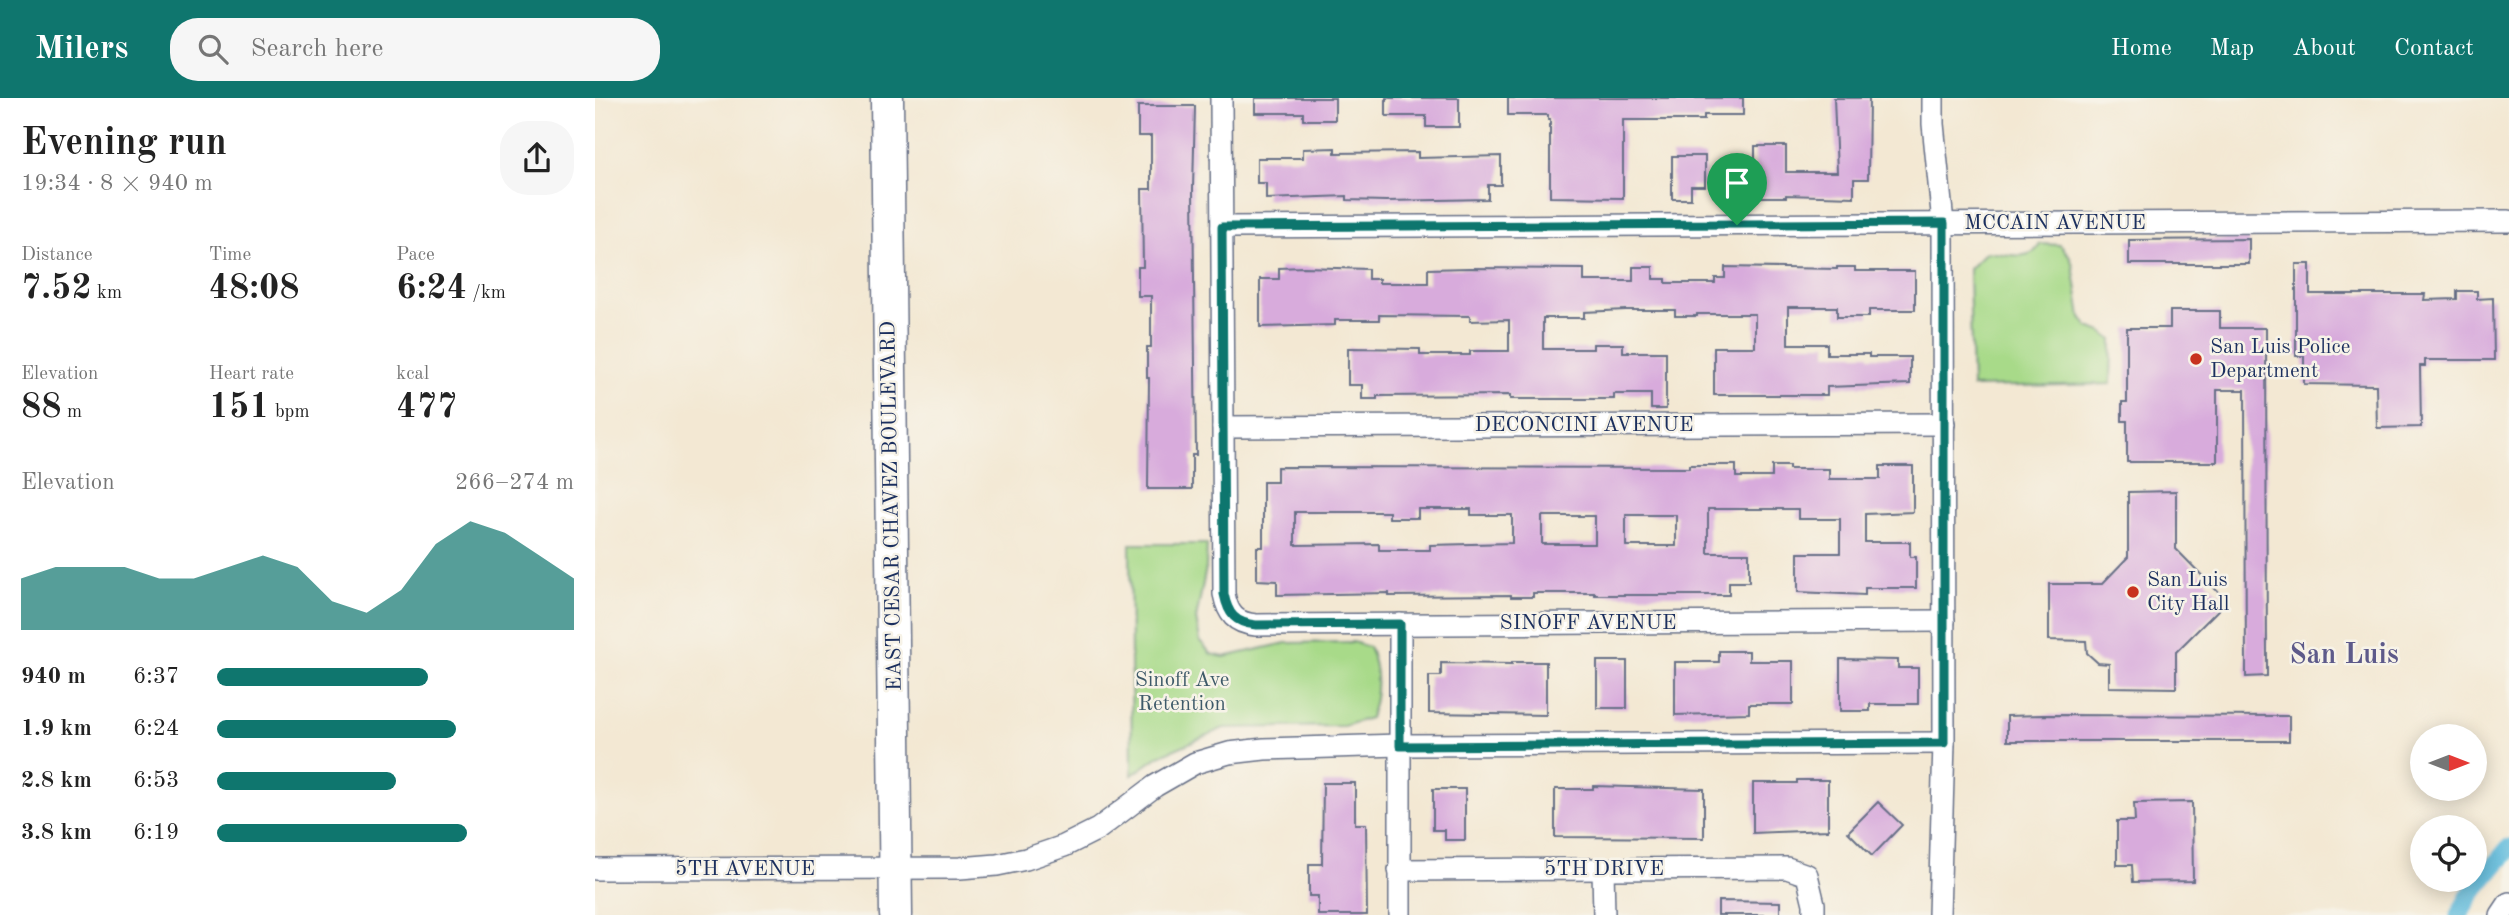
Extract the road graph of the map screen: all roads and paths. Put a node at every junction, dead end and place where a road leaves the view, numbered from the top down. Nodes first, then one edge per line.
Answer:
1 (887, 98) edge
2 (1221, 98) edge
3 (1933, 98) edge
4 (2509, 221) edge
5 (1944, 223) junction
6 (1222, 227) junction
7 (1944, 424) junction
8 (1223, 426) junction
9 (1944, 621) junction
10 (1400, 624) junction
11 (1944, 743) junction
12 (1400, 746) junction
13 (595, 869) edge
14 (896, 869) junction
15 (1603, 869) junction
16 (1399, 870) junction
17 (2509, 903) edge
18 (896, 915) edge
19 (1400, 915) edge
20 (1604, 915) edge
21 (1814, 915) edge
22 (1939, 915) edge
23 (2501, 915) edge

1 - 14 highway, EAST CESAR CHAVEZ BOULEVARD
2 - 6 street
3 - 5 street
4 - 5 street, MCCAIN AVENUE
5 - 6 street, MCCAIN AVENUE
5 - 7 street
6 - 8 street
7 - 8 street, DECONCINI AVENUE
7 - 9 street
8 - 10 street, SINOFF AVENUE
9 - 10 street, SINOFF AVENUE
9 - 11 street
10 - 12 street
11 - 12 street, 5TH AVENUE
11 - 22 street
12 - 14 street, 5TH AVENUE
12 - 16 street
13 - 14 street, 5TH AVENUE
14 - 18 highway, EAST CESAR CHAVEZ BOULEVARD
15 - 16 street, 5TH DRIVE
15 - 20 street
15 - 21 street, 5TH DRIVE
16 - 19 street
17 - 23 street

